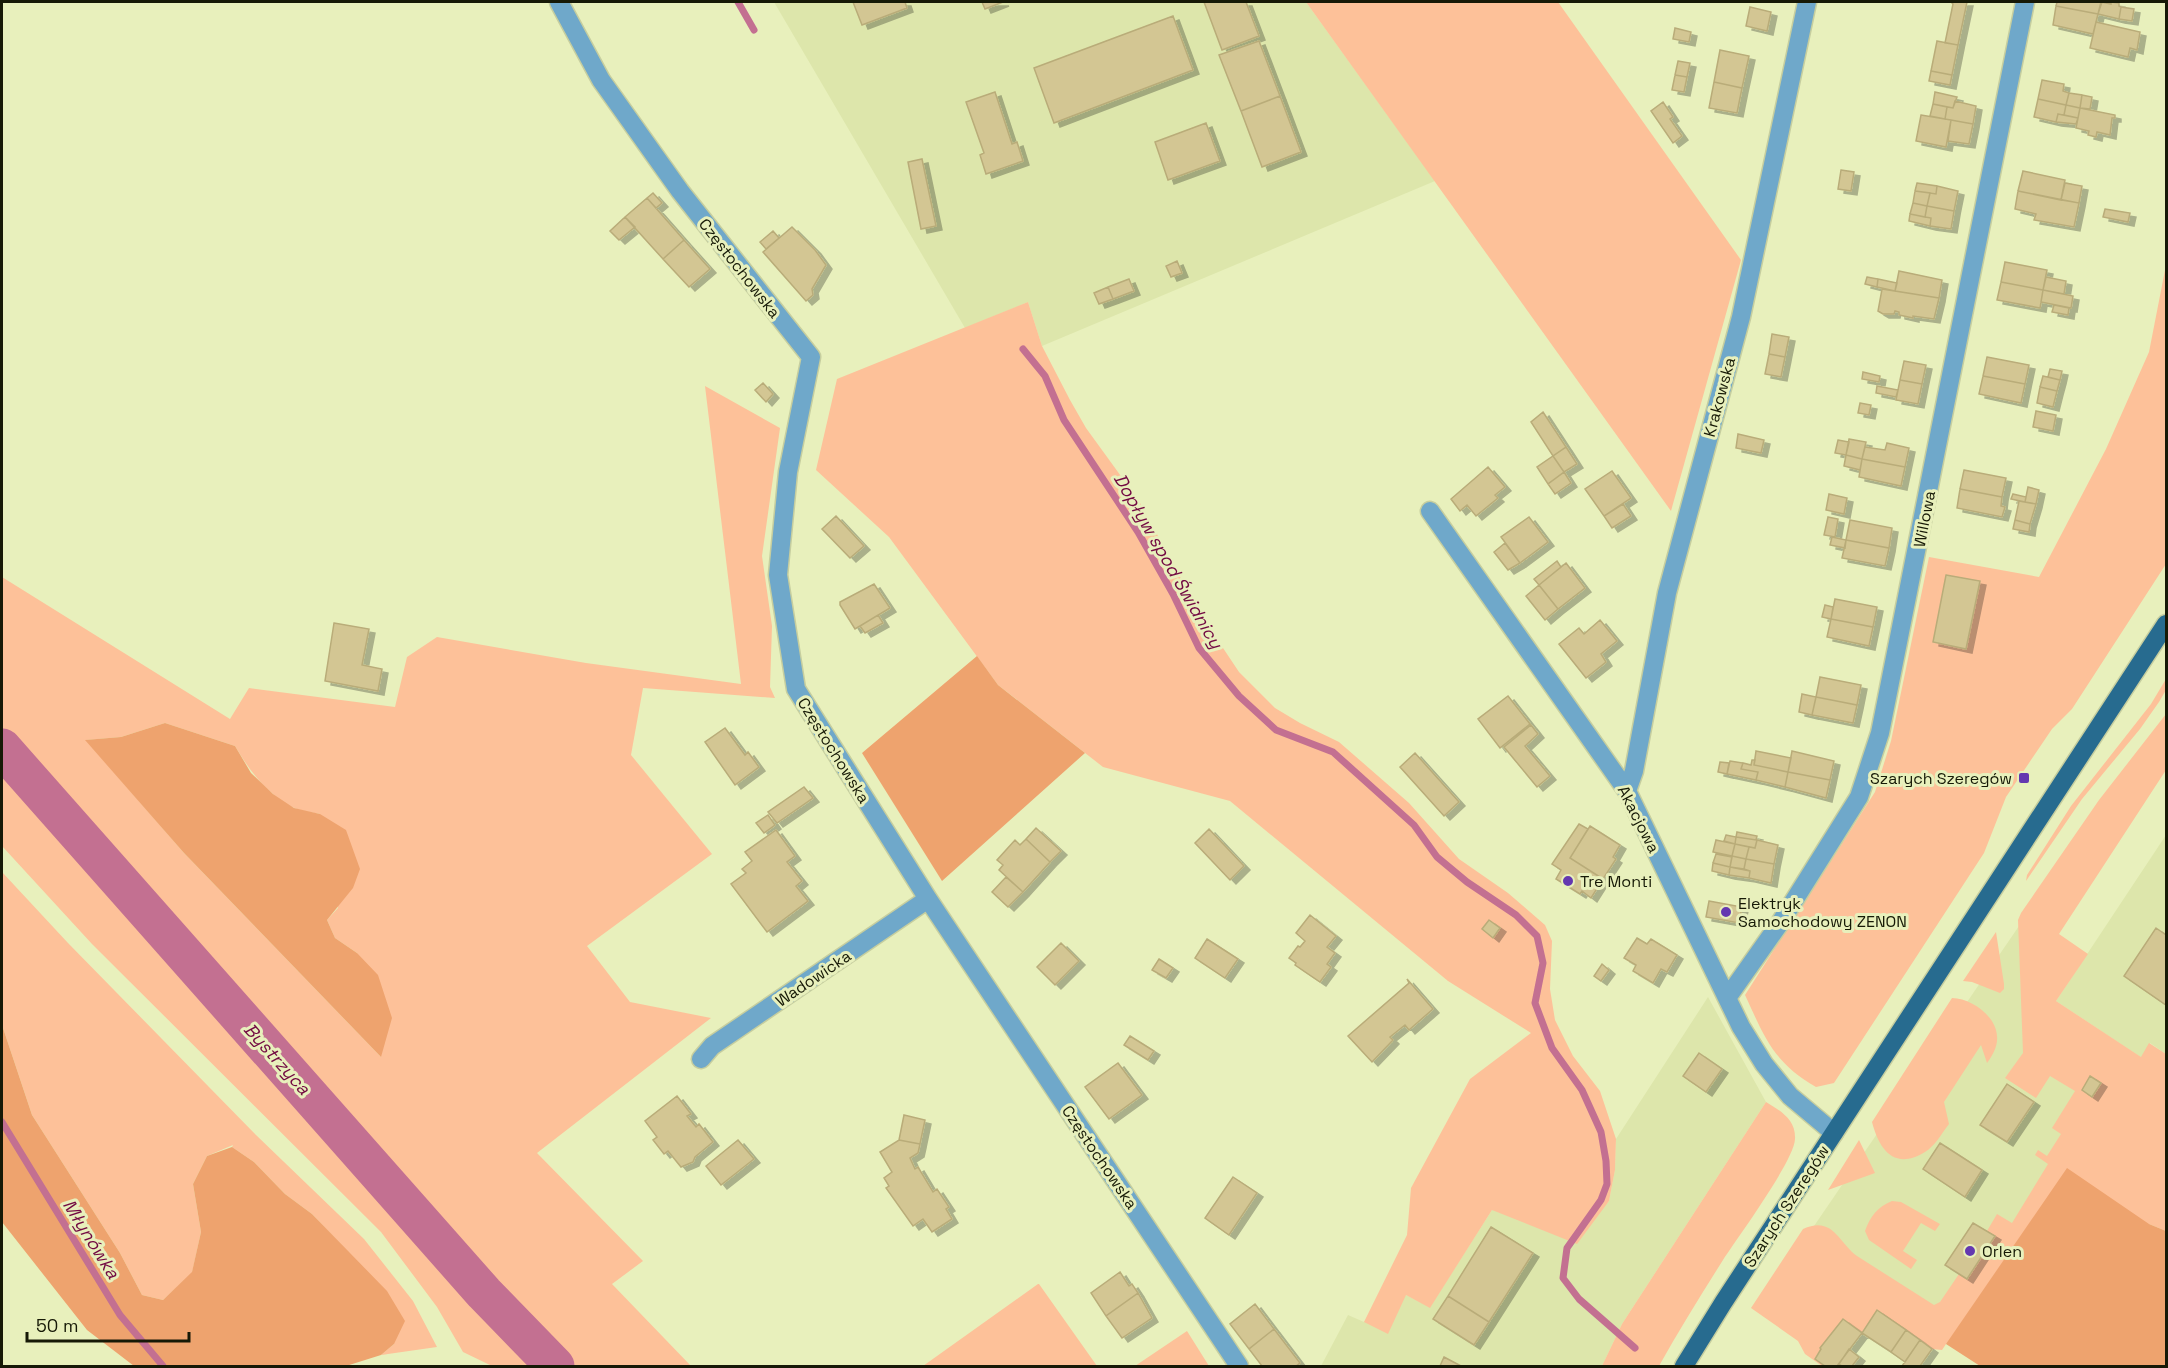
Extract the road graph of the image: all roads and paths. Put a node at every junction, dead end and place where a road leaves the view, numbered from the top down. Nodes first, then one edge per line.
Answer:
1 (559, 2) edge
2 (1807, 2) edge
3 (2025, 2) edge
4 (1430, 511) dead end
5 (2166, 624) edge
6 (1627, 792) junction
7 (928, 899) junction
8 (1727, 998) junction
9 (701, 1059) dead end
10 (1834, 1133) junction
11 (1239, 1366) edge
12 (1684, 1366) edge

1 - 7 street, Częstochowska
2 - 6 street, Krakowska
3 - 8 street, Willowa
4 - 6 street, Akacjowa
5 - 10 main road, Szarych Szeregów
6 - 8 street, Akacjowa
7 - 9 street, Wadowicka
7 - 11 street, Częstochowska
8 - 10 street, Akacjowa
10 - 12 main road, Szarych Szeregów

